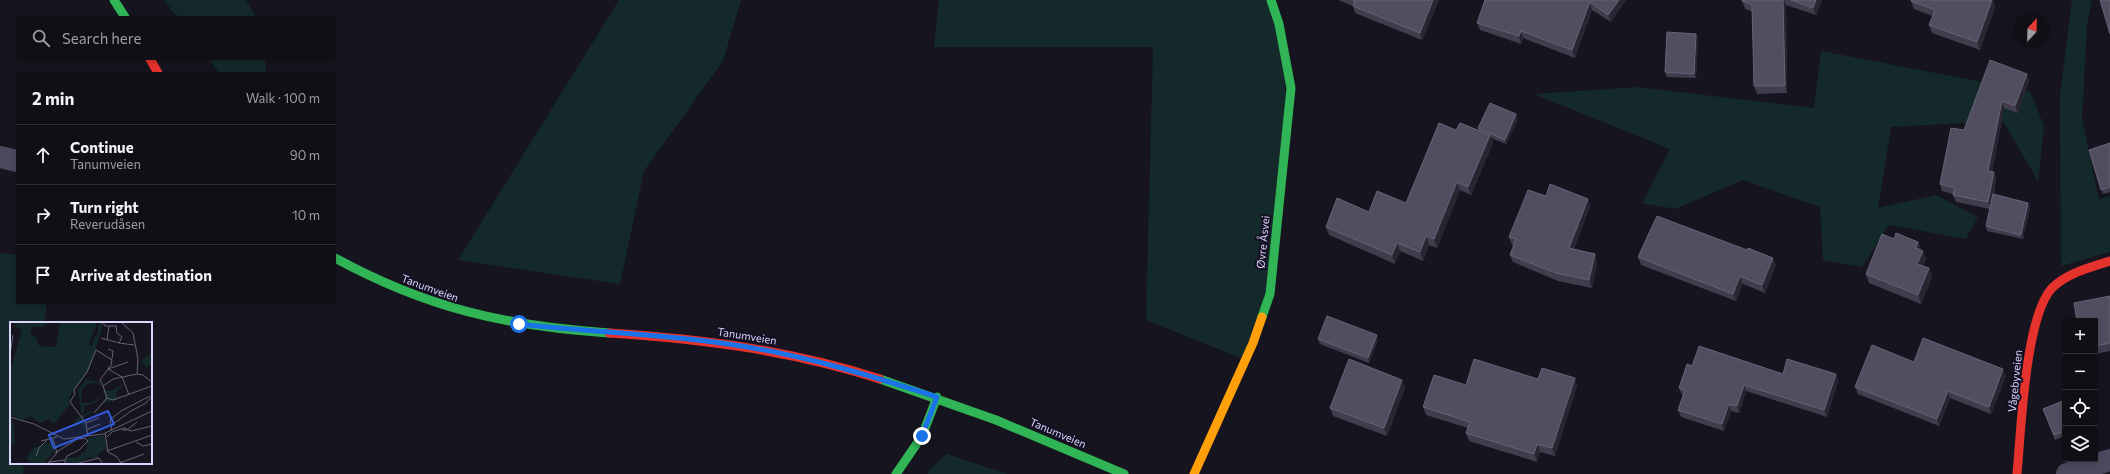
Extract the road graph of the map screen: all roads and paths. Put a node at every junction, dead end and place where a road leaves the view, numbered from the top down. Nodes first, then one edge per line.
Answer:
1 (114, 0) edge
2 (1271, 0) edge
3 (123, 16) edge
4 (151, 60) edge
5 (157, 72) edge
6 (0, 157) edge
7 (16, 161) edge
8 (336, 259) edge
9 (2110, 261) edge
10 (937, 397) junction
11 (2110, 460) edge
12 (896, 474) edge
13 (1124, 474) edge
14 (1194, 474) edge
15 (2017, 474) edge
16 (2067, 474) edge

1 - 3 main road
2 - 14 main road, Øvre Åsvei
4 - 5 main road
6 - 7 street
8 - 10 main road, Tanumveien
9 - 15 main road, Vågebyveien
10 - 12 main road
10 - 13 main road, Tanumveien
11 - 16 street

